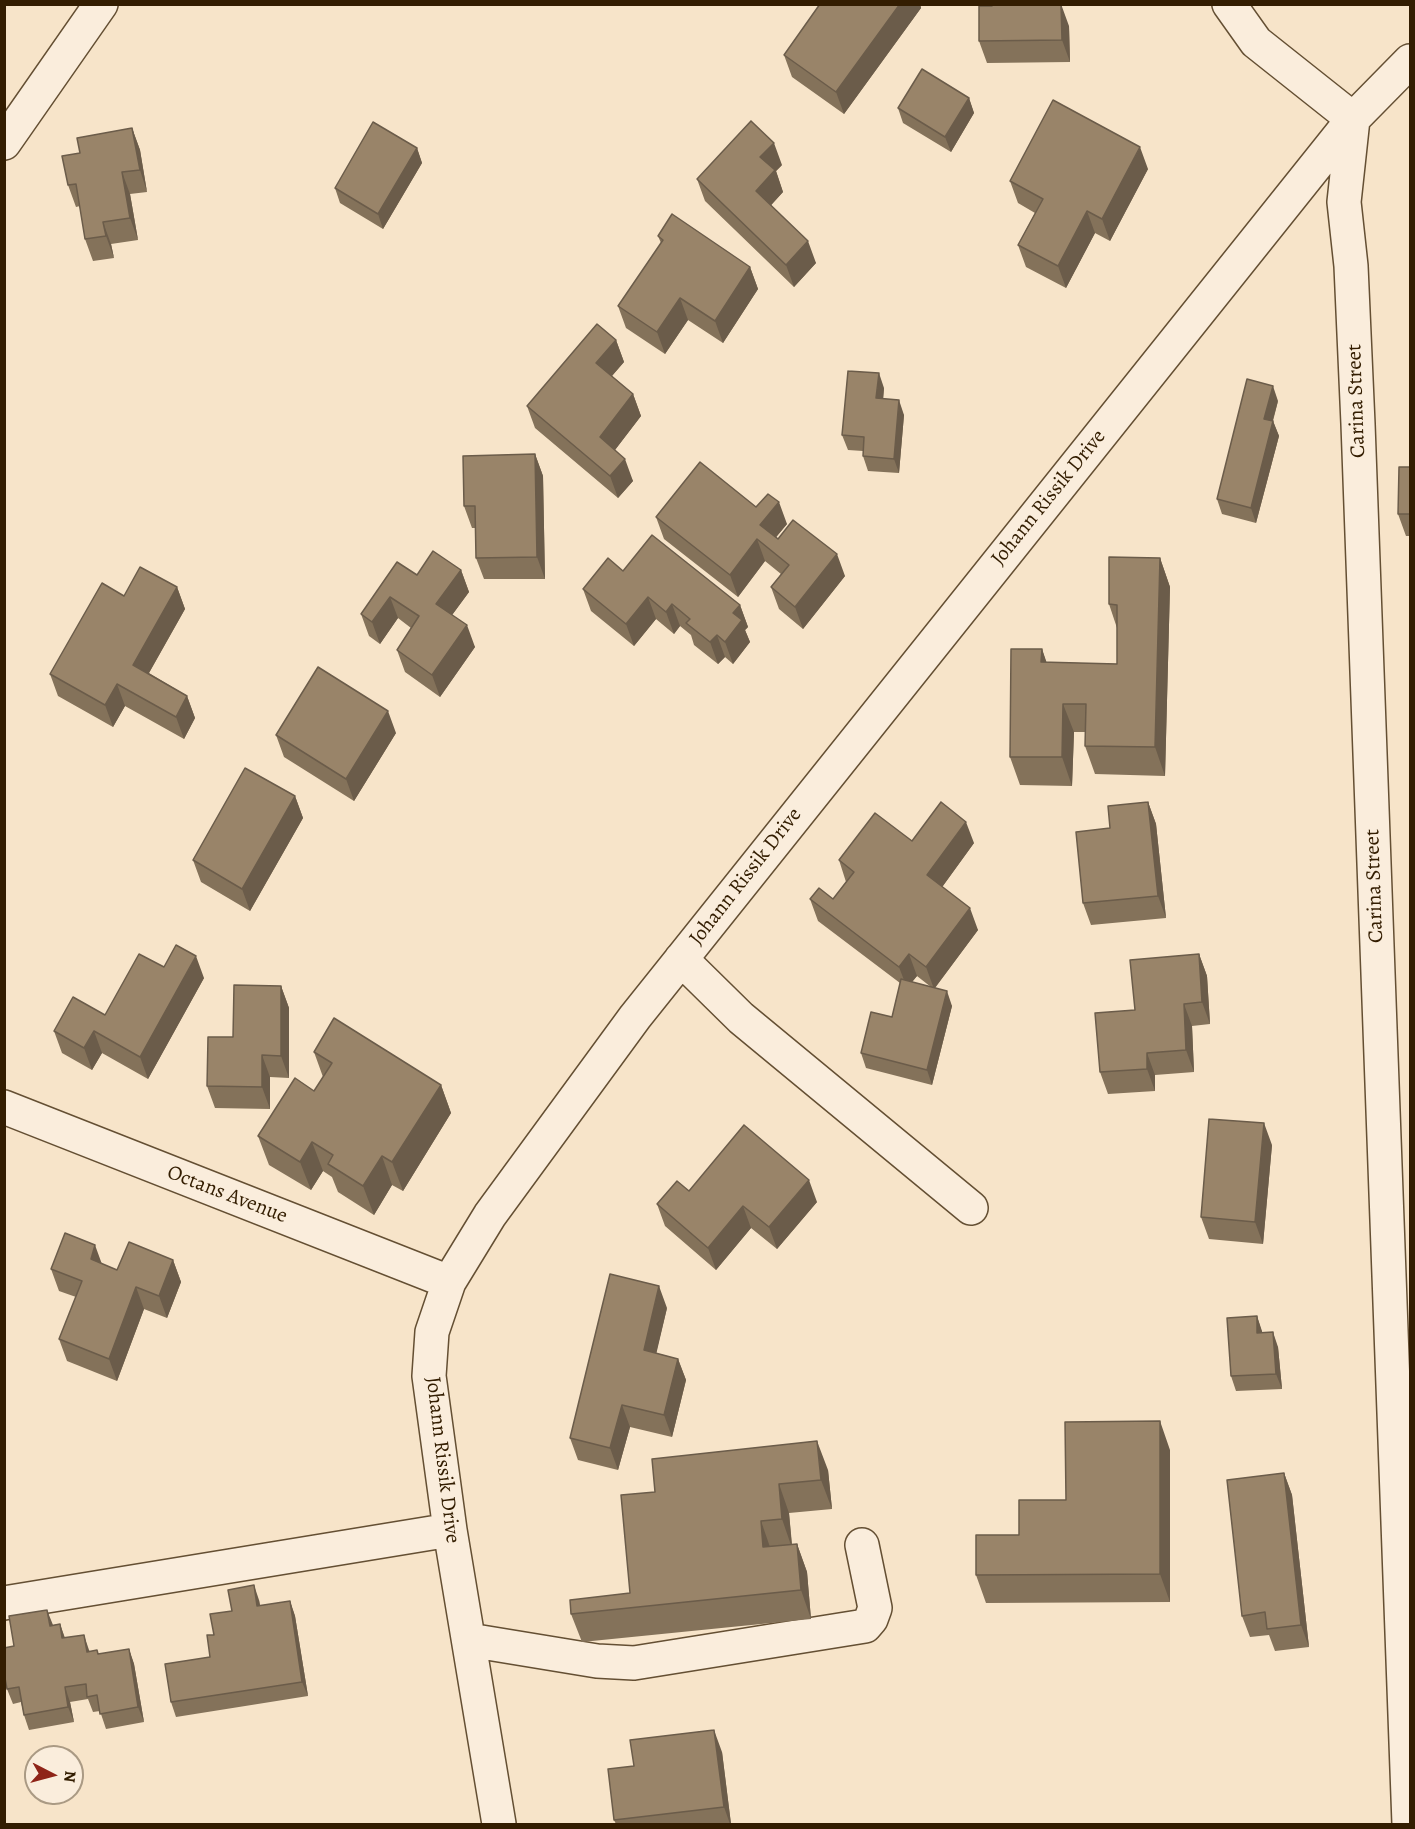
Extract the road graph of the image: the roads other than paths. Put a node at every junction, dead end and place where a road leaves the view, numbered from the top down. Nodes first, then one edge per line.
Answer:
1 (101, 4) edge
2 (1229, 4) edge
3 (1410, 61) edge
4 (1353, 119) junction
5 (4, 143) edge
6 (681, 959) junction
7 (4, 1107) edge
8 (971, 1208) dead end
9 (449, 1282) junction
10 (450, 1530) junction
11 (862, 1545) dead end
12 (4, 1604) edge
13 (469, 1640) junction
14 (499, 1824) edge
15 (1409, 1824) edge

1 - 5 street
2 - 4 street
3 - 4 street, Johann Rissik Drive
4 - 6 street, Johann Rissik Drive
4 - 15 street, Carina Street
6 - 8 street
6 - 9 street, Johann Rissik Drive
7 - 9 street, Octans Avenue
9 - 10 street, Johann Rissik Drive
10 - 12 street
10 - 13 street, Johann Rissik Drive
11 - 13 street
13 - 14 street, Johann Rissik Drive

